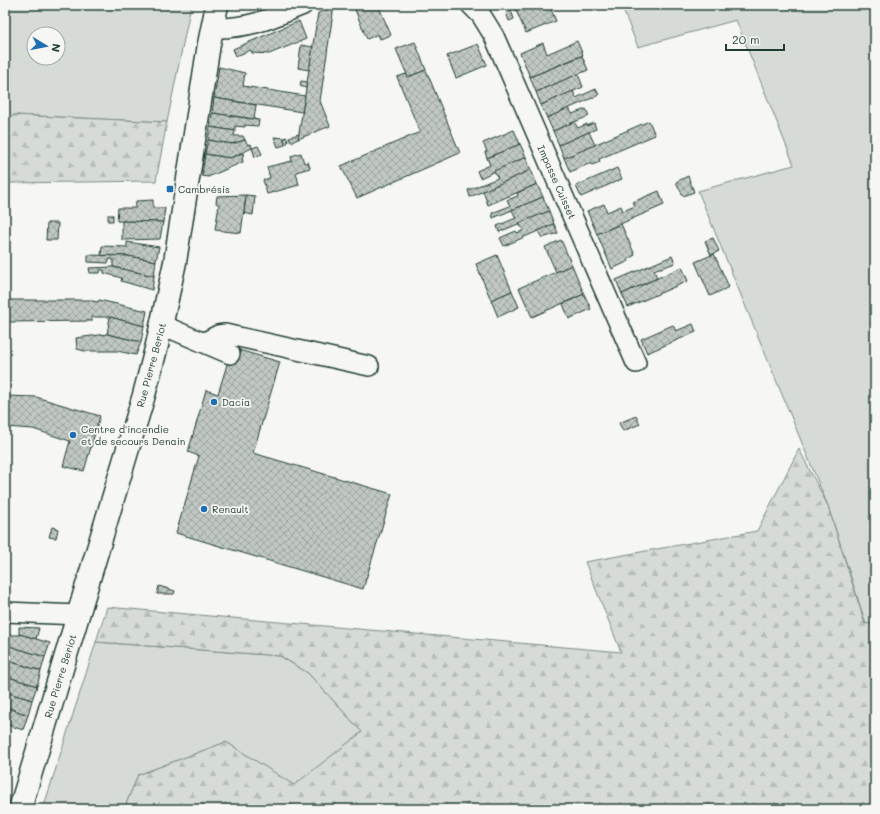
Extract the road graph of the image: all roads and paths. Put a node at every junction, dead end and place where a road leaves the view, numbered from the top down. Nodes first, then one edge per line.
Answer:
1 (217, 5) edge
2 (303, 5) edge
3 (472, 5) edge
4 (212, 28) junction
5 (162, 325) junction
6 (205, 342) junction
7 (230, 354) dead end
8 (636, 363) dead end
9 (369, 366) dead end
10 (5, 612) edge
11 (78, 615) junction
12 (20, 809) edge

1 - 4 main road, Rue Pierre Beriot
2 - 4 street
3 - 8 street, Impasse Cuisset
4 - 5 main road, Rue Pierre Beriot
5 - 6 street
5 - 11 main road, Rue Pierre Beriot
6 - 7 street
6 - 9 street
10 - 11 street
11 - 12 main road, Rue Pierre Beriot

